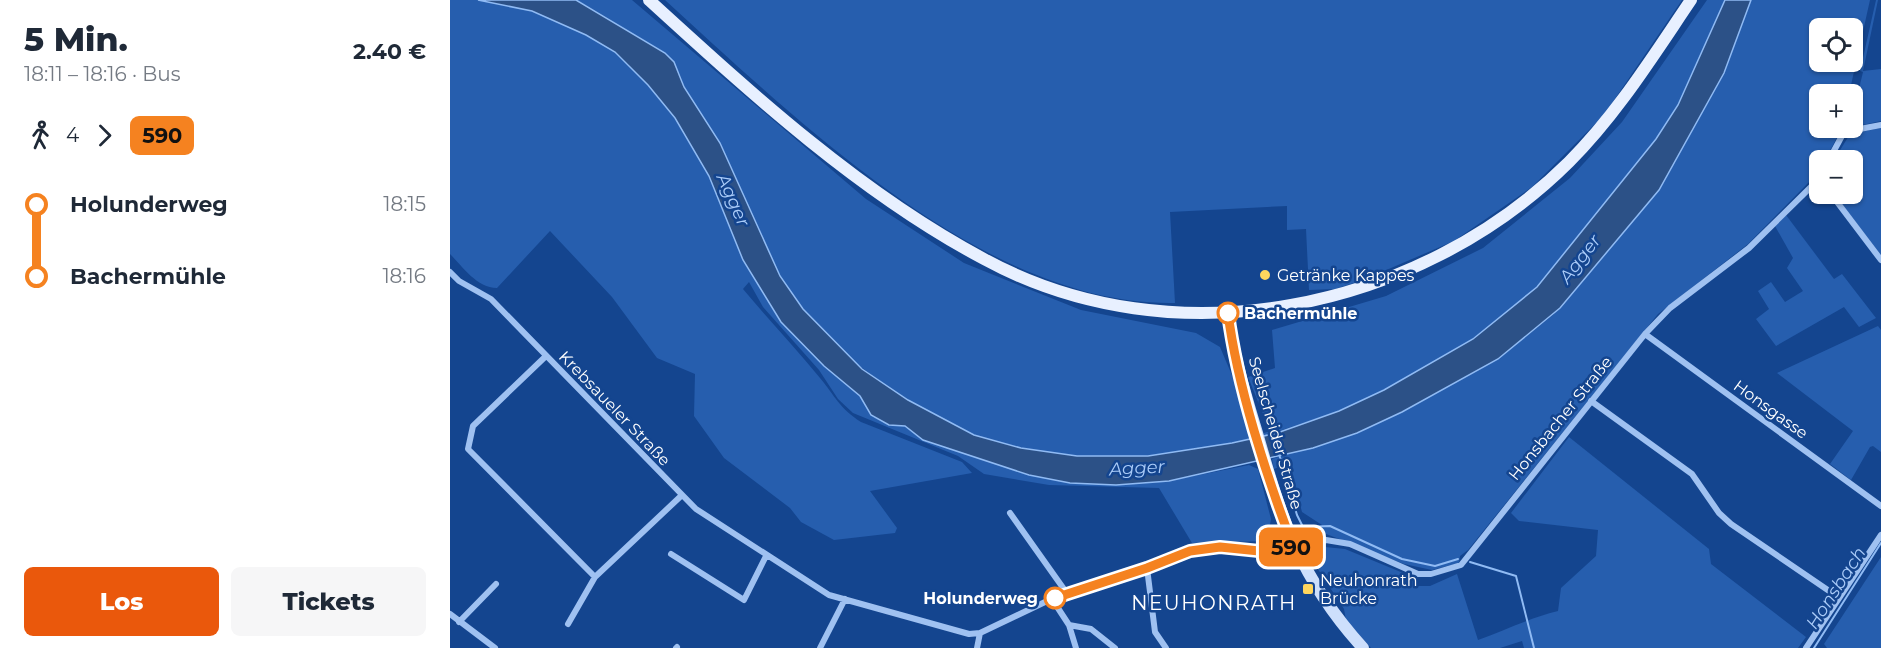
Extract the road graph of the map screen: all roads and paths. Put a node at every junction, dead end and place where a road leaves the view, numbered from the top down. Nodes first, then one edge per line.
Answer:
1 (649, 0) edge
2 (1691, 0) edge
3 (1881, 125) edge
4 (1834, 150) edge
5 (1809, 189) edge
6 (1839, 204) edge
7 (1881, 260) edge
8 (450, 272) edge
9 (1228, 313) junction
10 (1645, 334) junction
11 (546, 356) junction
12 (1591, 401) junction
13 (681, 496) junction
14 (1881, 506) edge
15 (1010, 513) dead end
16 (1881, 535) edge
17 (1293, 546) junction
18 (671, 554) dead end
19 (766, 556) junction
20 (1147, 568) junction
21 (595, 577) junction
22 (496, 584) dead end
23 (1066, 592) junction
24 (1838, 597) junction
25 (1052, 599) junction
26 (844, 600) junction
27 (450, 614) edge
28 (459, 622) junction
29 (568, 624) dead end
30 (1069, 625) junction
31 (980, 633) junction
32 (495, 648) edge
33 (820, 648) edge
34 (977, 648) edge
35 (1076, 648) edge
36 (1115, 648) edge
37 (1166, 648) edge
38 (1363, 648) edge
39 (1806, 648) edge

1 - 9 main road
2 - 9 main road
3 - 4 street
5 - 10 street, Honsbacher Straße
6 - 7 street
8 - 11 street, Krebsaueler Straße
9 - 17 street, Seelscheider Straße
10 - 12 street, Honsbacher Straße
10 - 14 street, Honsgasse
11 - 13 street, Krebsaueler Straße
11 - 21 street
12 - 17 street, Honsbacher Straße
12 - 24 street
13 - 19 street, Krebsaueler Straße
13 - 21 street
15 - 23 street
16 - 24 street
17 - 20 street
17 - 38 street, Seelscheider Straße
18 - 19 street
19 - 26 street, Krebsaueler Straße
20 - 23 street
20 - 37 street
21 - 29 street
22 - 28 street
23 - 25 street
24 - 39 street
25 - 30 street
25 - 31 street
26 - 31 street, Krebsaueler Straße
26 - 33 street
27 - 28 street
28 - 32 street
30 - 35 street
30 - 36 street
31 - 34 street

